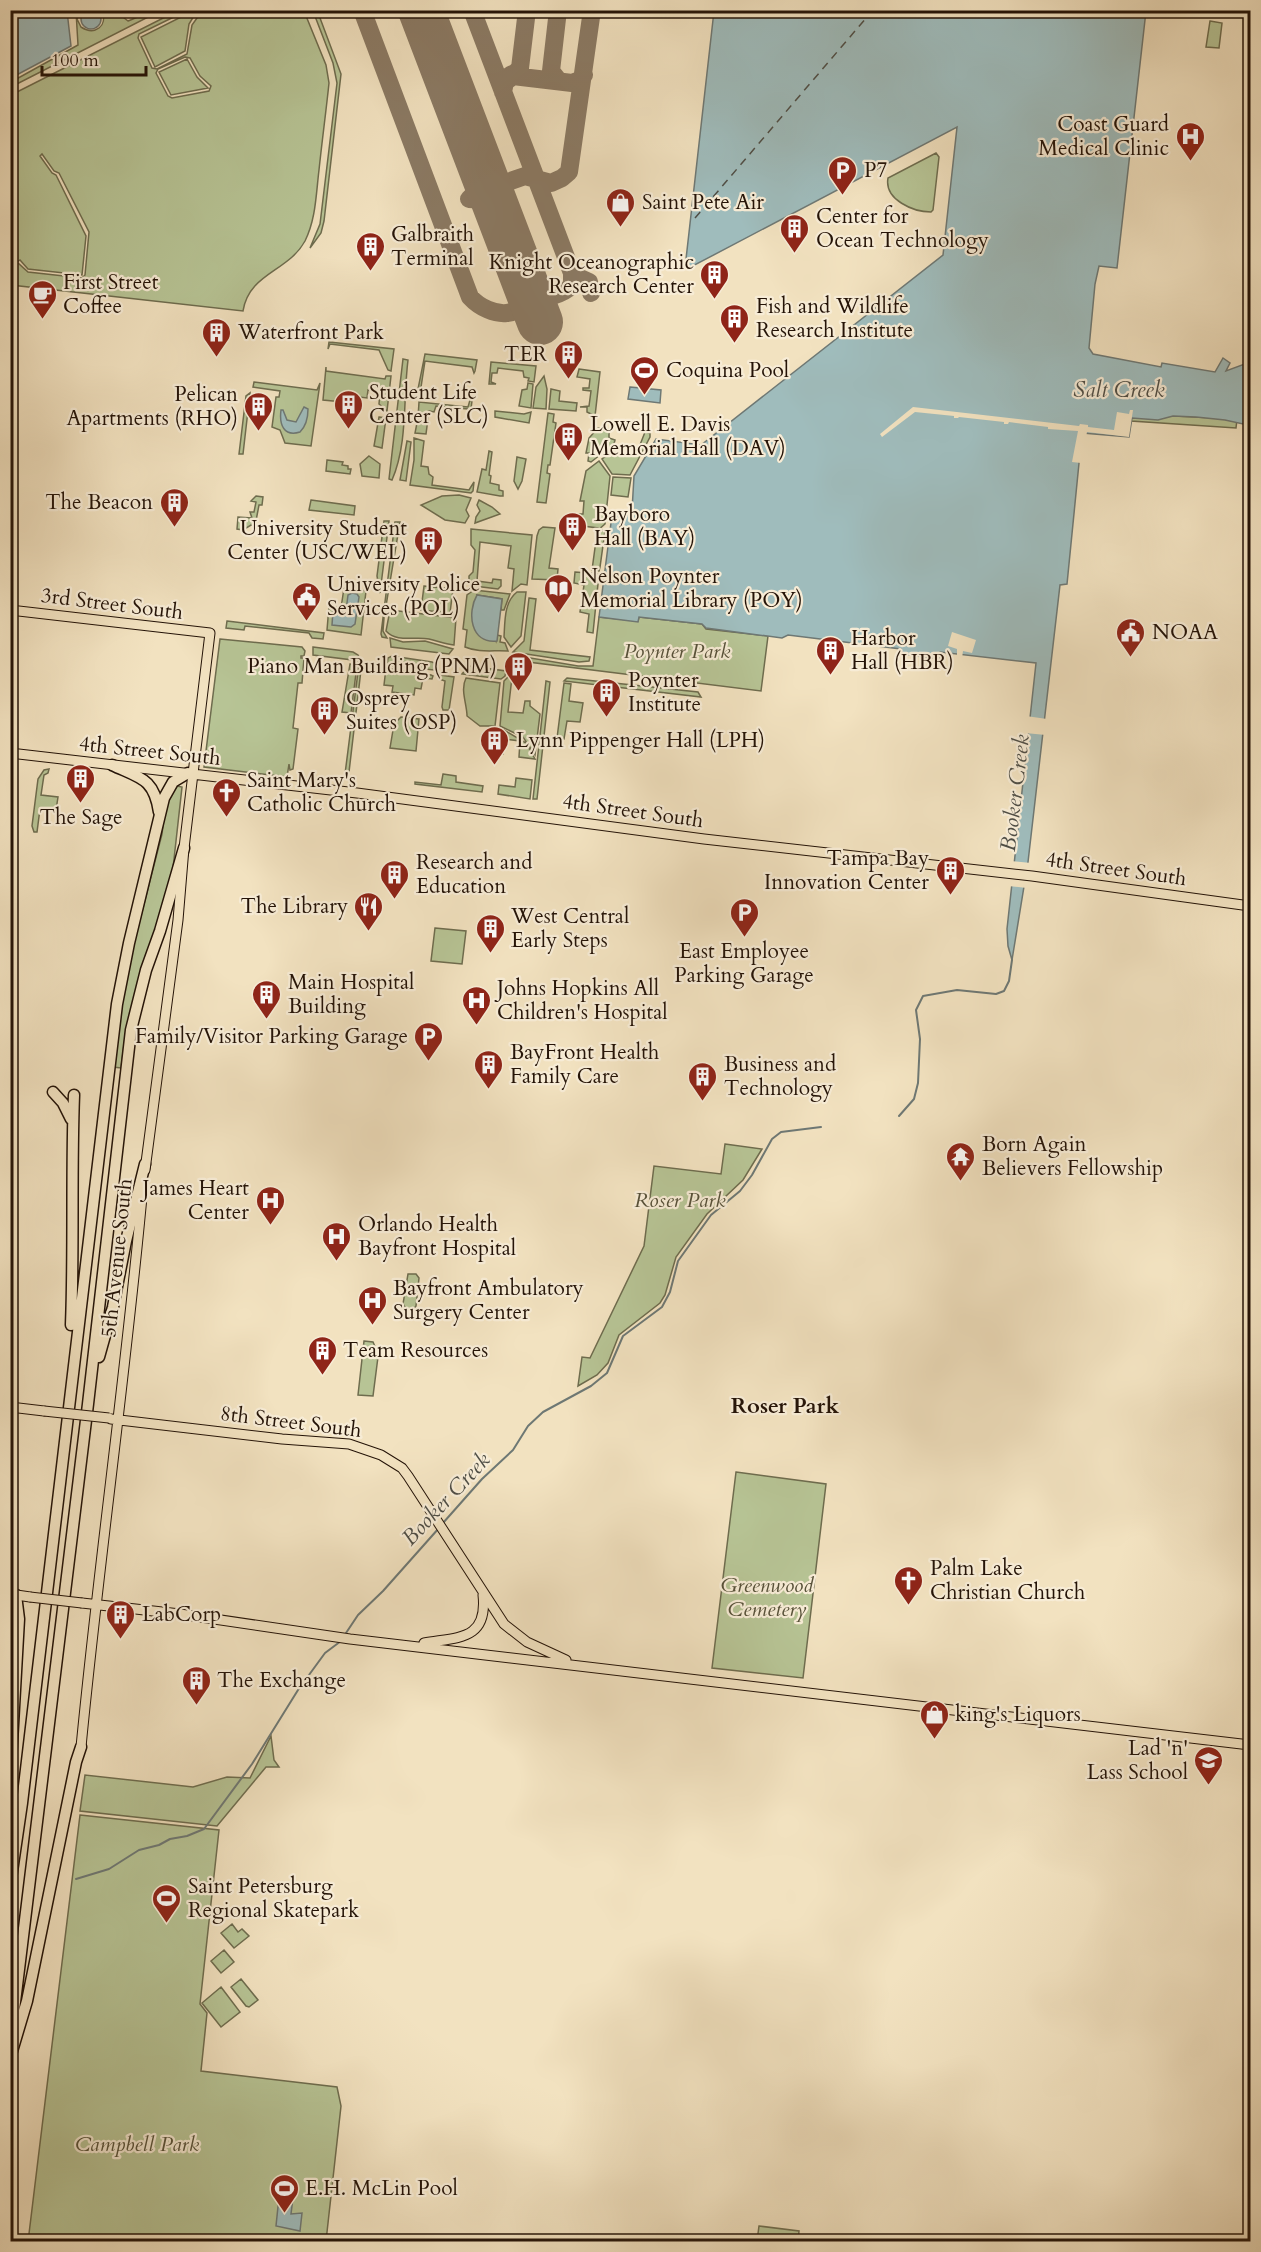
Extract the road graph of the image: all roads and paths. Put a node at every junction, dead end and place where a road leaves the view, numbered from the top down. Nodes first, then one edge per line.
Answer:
1 (10, 610) edge
2 (210, 633) joint
3 (10, 753) edge
4 (112, 765) junction
5 (191, 773) junction
6 (159, 818) junction
7 (184, 848) junction
8 (1251, 906) edge
9 (53, 1092) dead end
10 (74, 1095) dead end
11 (73, 1123) junction
12 (145, 1164) junction
13 (69, 1400) junction
14 (88, 1404) junction
15 (10, 1407) edge
16 (113, 1419) junction
17 (482, 1590) junction
18 (13, 1594) edge
19 (95, 1605) junction
20 (403, 1644) junction
21 (576, 1664) junction
22 (1251, 1745) edge
23 (81, 1747) joint
24 (10, 1778) edge
25 (10, 1885) edge
26 (10, 2043) edge
27 (10, 2058) edge

1 - 2 main road, 3rd Street South
2 - 5 main road, 5th Avenue South
3 - 4 main road, 4th Street South
4 - 5 main road, 4th Street South
4 - 6 highway
5 - 6 highway
5 - 7 main road, 5th Avenue South
5 - 8 main road, 4th Street South
6 - 13 highway
7 - 12 main road, 5th Avenue South
7 - 14 highway
9 - 11 highway
10 - 11 highway
11 - 13 highway
12 - 14 highway
12 - 16 main road, 5th Avenue South
13 - 25 highway
14 - 26 highway
15 - 16 main road, 8th Street South, bridge
16 - 17 main road, 8th Street South
16 - 19 main road, 5th Avenue South
17 - 20 main road
17 - 21 main road, 8th Street South
18 - 19 main road, bridge
18 - 24 highway
19 - 20 main road
19 - 23 main road, 5th Avenue South
20 - 21 main road
21 - 22 main road
23 - 27 highway

